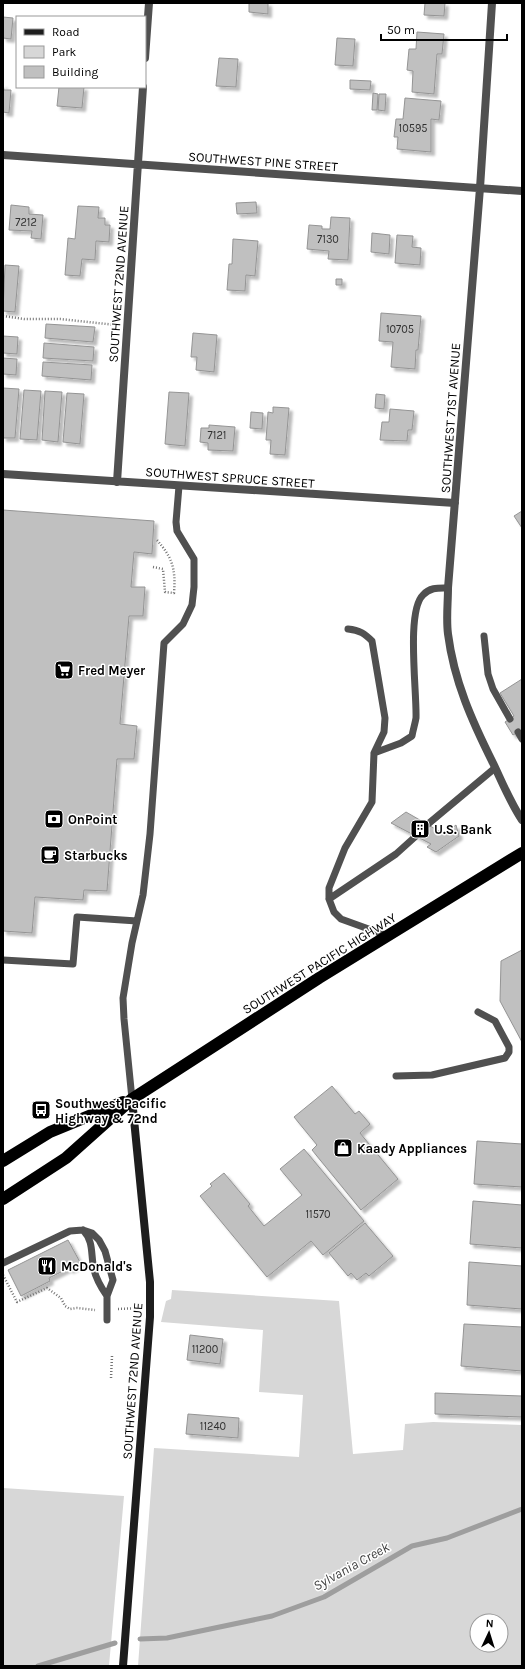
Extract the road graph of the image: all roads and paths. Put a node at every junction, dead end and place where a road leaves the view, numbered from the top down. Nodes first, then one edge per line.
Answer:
1 (149, 3) edge
2 (492, 3) edge
3 (146, 44) edge
4 (143, 88) edge
5 (3, 155) edge
6 (137, 165) junction
7 (480, 188) junction
8 (522, 191) edge
9 (3, 316) edge
10 (127, 326) junction
11 (3, 474) edge
12 (117, 482) junction
13 (179, 486) junction
14 (455, 503) junction
15 (156, 539) dead end
16 (153, 567) dead end
17 (448, 588) junction
18 (348, 629) dead end
19 (484, 636) dead end
20 (510, 719) dead end
21 (374, 753) junction
22 (495, 768) junction
23 (522, 820) edge
24 (428, 824) dead end
25 (416, 836) dead end
26 (522, 853) edge
27 (329, 899) junction
28 (137, 921) junction
29 (388, 936) junction
30 (3, 960) edge
31 (478, 1012) dead end
32 (396, 1076) dead end
33 (132, 1099) junction
34 (3, 1161) edge
35 (3, 1199) edge
36 (84, 1230) junction
37 (3, 1263) edge
38 (3, 1274) edge
39 (107, 1296) junction
40 (150, 1308) junction
41 (107, 1310) junction
42 (107, 1320) dead end
43 (112, 1356) dead end
44 (111, 1378) dead end
45 (123, 1666) edge

1 - 3 street
2 - 7 street, SOUTHWEST 71ST AVENUE
4 - 6 street, SOUTHWEST 72ND AVENUE
5 - 6 street, SOUTHWEST PINE STREET
6 - 7 street, SOUTHWEST PINE STREET
6 - 10 street, SOUTHWEST 72ND AVENUE
7 - 8 street, SOUTHWEST PINE STREET
7 - 14 street, SOUTHWEST 71ST AVENUE
9 - 10 path
10 - 12 street, SOUTHWEST 72ND AVENUE
11 - 12 street, SOUTHWEST SPRUCE STREET
12 - 13 street, SOUTHWEST SPRUCE STREET
13 - 14 street, SOUTHWEST SPRUCE STREET
13 - 28 lane
14 - 17 street, SOUTHWEST 71ST AVENUE
15 - 16 path
17 - 21 lane
17 - 22 street, SOUTHWEST 71ST AVENUE
18 - 21 lane
19 - 20 lane
21 - 27 lane
22 - 23 street, SOUTHWEST 71ST AVENUE
22 - 24 lane
25 - 27 lane
26 - 29 highway, SOUTHWEST PACIFIC HIGHWAY
27 - 29 lane
28 - 30 lane
28 - 33 lane
29 - 33 highway, SOUTHWEST PACIFIC HIGHWAY
31 - 32 lane
33 - 34 highway, SOUTHWEST PACIFIC HIGHWAY
33 - 35 highway, SOUTHWEST PACIFIC HIGHWAY
33 - 40 main road, SOUTHWEST 72ND AVENUE
36 - 37 lane
36 - 39 lane
36 - 39 lane
38 - 41 path
39 - 41 lane
40 - 41 path
40 - 45 main road, SOUTHWEST 72ND AVENUE
41 - 42 lane
43 - 44 path

